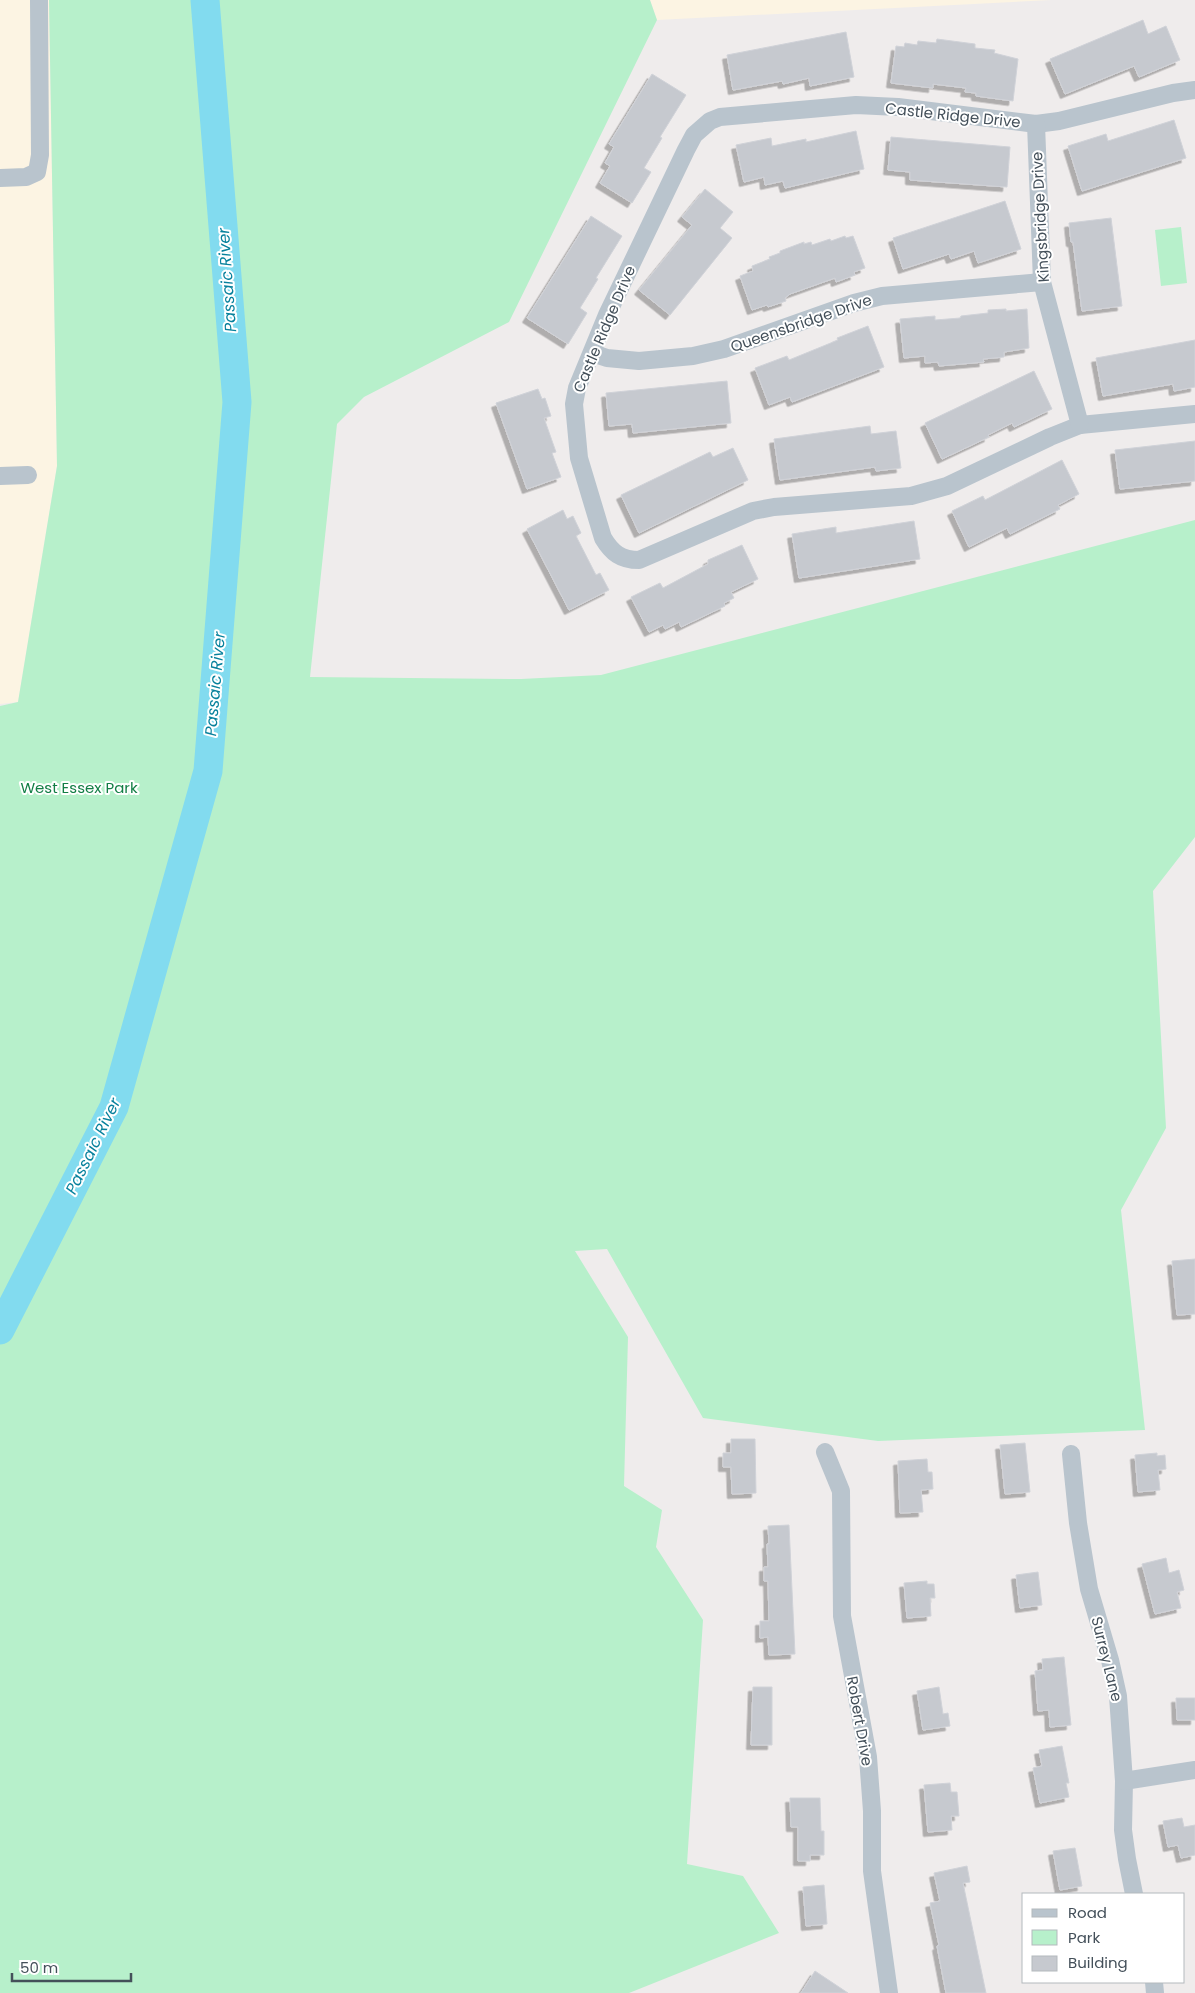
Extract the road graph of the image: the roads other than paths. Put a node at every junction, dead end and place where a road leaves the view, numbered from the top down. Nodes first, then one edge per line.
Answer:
1 (39, 0) edge
2 (1195, 90) edge
3 (1036, 124) junction
4 (0, 178) edge
5 (1042, 282) junction
6 (592, 353) junction
7 (1195, 414) edge
8 (1080, 425) junction
9 (28, 475) dead end
10 (0, 476) edge
11 (825, 1452) dead end
12 (1071, 1454) dead end
13 (1195, 1770) edge
14 (1124, 1781) junction
15 (1134, 1893) edge
16 (889, 1993) edge

1 - 4 street
2 - 3 street, Castle Ridge Drive
3 - 5 street, Kingsbridge Drive
3 - 6 street, Castle Ridge Drive
5 - 6 street, Queensbridge Drive
5 - 8 street, Kingsbridge Drive
6 - 8 street, Castle Ridge Drive
7 - 8 street, Castle Ridge Drive
9 - 10 street
11 - 16 street, Robert Drive
12 - 14 street, Surrey Lane
13 - 14 street
14 - 15 street, Surrey Lane

